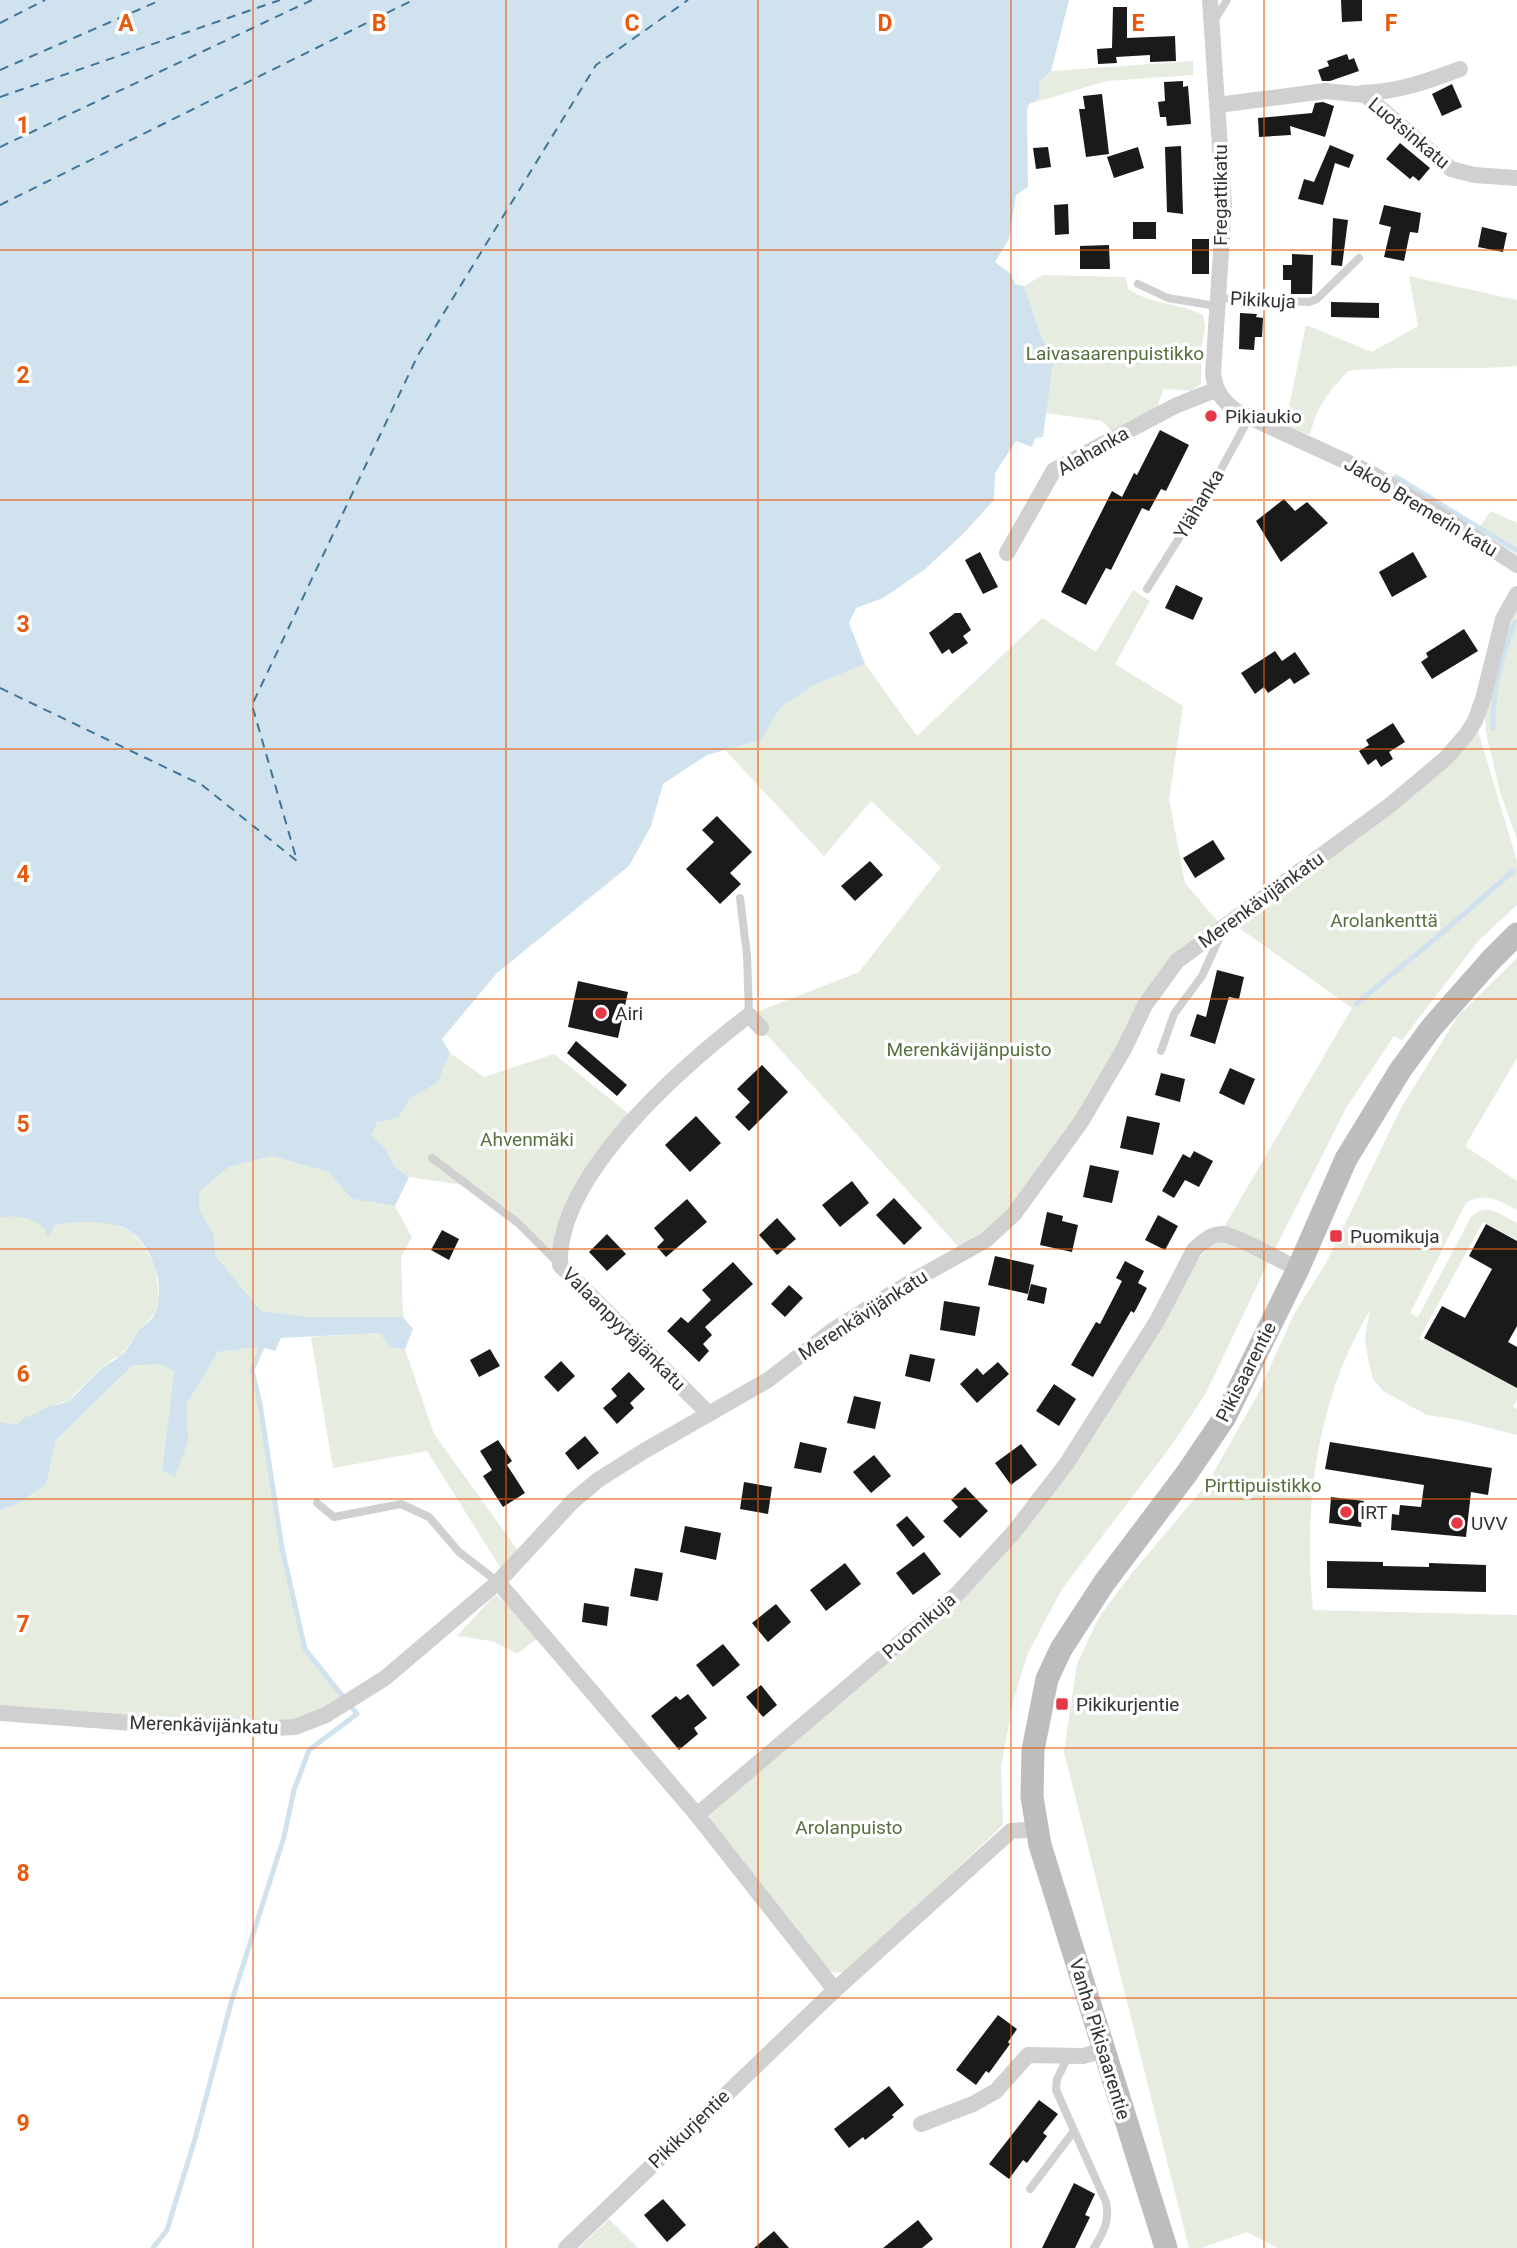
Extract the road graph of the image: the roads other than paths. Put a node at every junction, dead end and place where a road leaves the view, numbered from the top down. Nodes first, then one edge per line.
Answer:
1 (1210, 0) edge
2 (1227, 0) edge
3 (1212, 23) junction
4 (1460, 69) dead end
5 (1354, 93) junction
6 (1218, 105) junction
7 (1517, 178) edge
8 (1359, 258) dead end
9 (1138, 284) dead end
10 (1217, 302) junction
11 (1215, 390) junction
12 (1249, 418) junction
13 (1007, 553) dead end
14 (1517, 565) edge
15 (1147, 589) dead end
16 (1517, 594) edge
17 (740, 898) dead end
18 (1224, 929) junction
19 (1517, 934) edge
20 (749, 1015) junction
21 (761, 1028) dead end
22 (1161, 1051) dead end
23 (432, 1158) dead end
24 (560, 1265) junction
25 (1298, 1269) junction
26 (709, 1414) junction
27 (317, 1503) dead end
28 (498, 1583) junction
29 (0, 1713) edge
30 (697, 1815) junction
31 (1037, 1829) junction
32 (835, 1990) junction
33 (1104, 2050) junction
34 (1068, 2057) junction
35 (921, 2124) dead end
36 (1074, 2131) junction
37 (1030, 2189) dead end
38 (566, 2248) edge
39 (1094, 2248) edge
40 (1166, 2248) edge

1 - 3 street, Fregattikatu
2 - 3 lane
3 - 6 street, Fregattikatu
4 - 5 street
5 - 6 street, Luotsinkatu
5 - 7 street, Luotsinkatu
6 - 10 street, Fregattikatu
8 - 10 lane, Pikikuja
9 - 10 lane, Pikikuja
10 - 11 street, Fregattikatu
11 - 12 street, Jakob Bremerin katu
11 - 13 street, Alahanka
12 - 14 street, Jakob Bremerin katu
12 - 15 lane, Ylähanka
16 - 18 street, Merenkävijänkatu
17 - 20 lane
18 - 22 lane
18 - 26 street, Merenkävijänkatu
19 - 25 street, Pikisaarentie
20 - 21 street
20 - 24 street, Valaanpyytäjänkatu
23 - 24 lane
24 - 26 street, Valaanpyytäjänkatu
25 - 30 street, Puomikuja
25 - 31 street, Pikisaarentie
26 - 28 street, Merenkävijänkatu
27 - 28 lane
28 - 29 street, Merenkävijänkatu
28 - 30 street
30 - 32 street
31 - 32 street, Pikikurjentie
31 - 33 street, Vanha Pikisaarentie
32 - 38 street, Pikikurjentie
33 - 34 street
33 - 40 street, Vanha Pikisaarentie
34 - 35 street
34 - 36 lane
36 - 37 lane
36 - 39 lane

